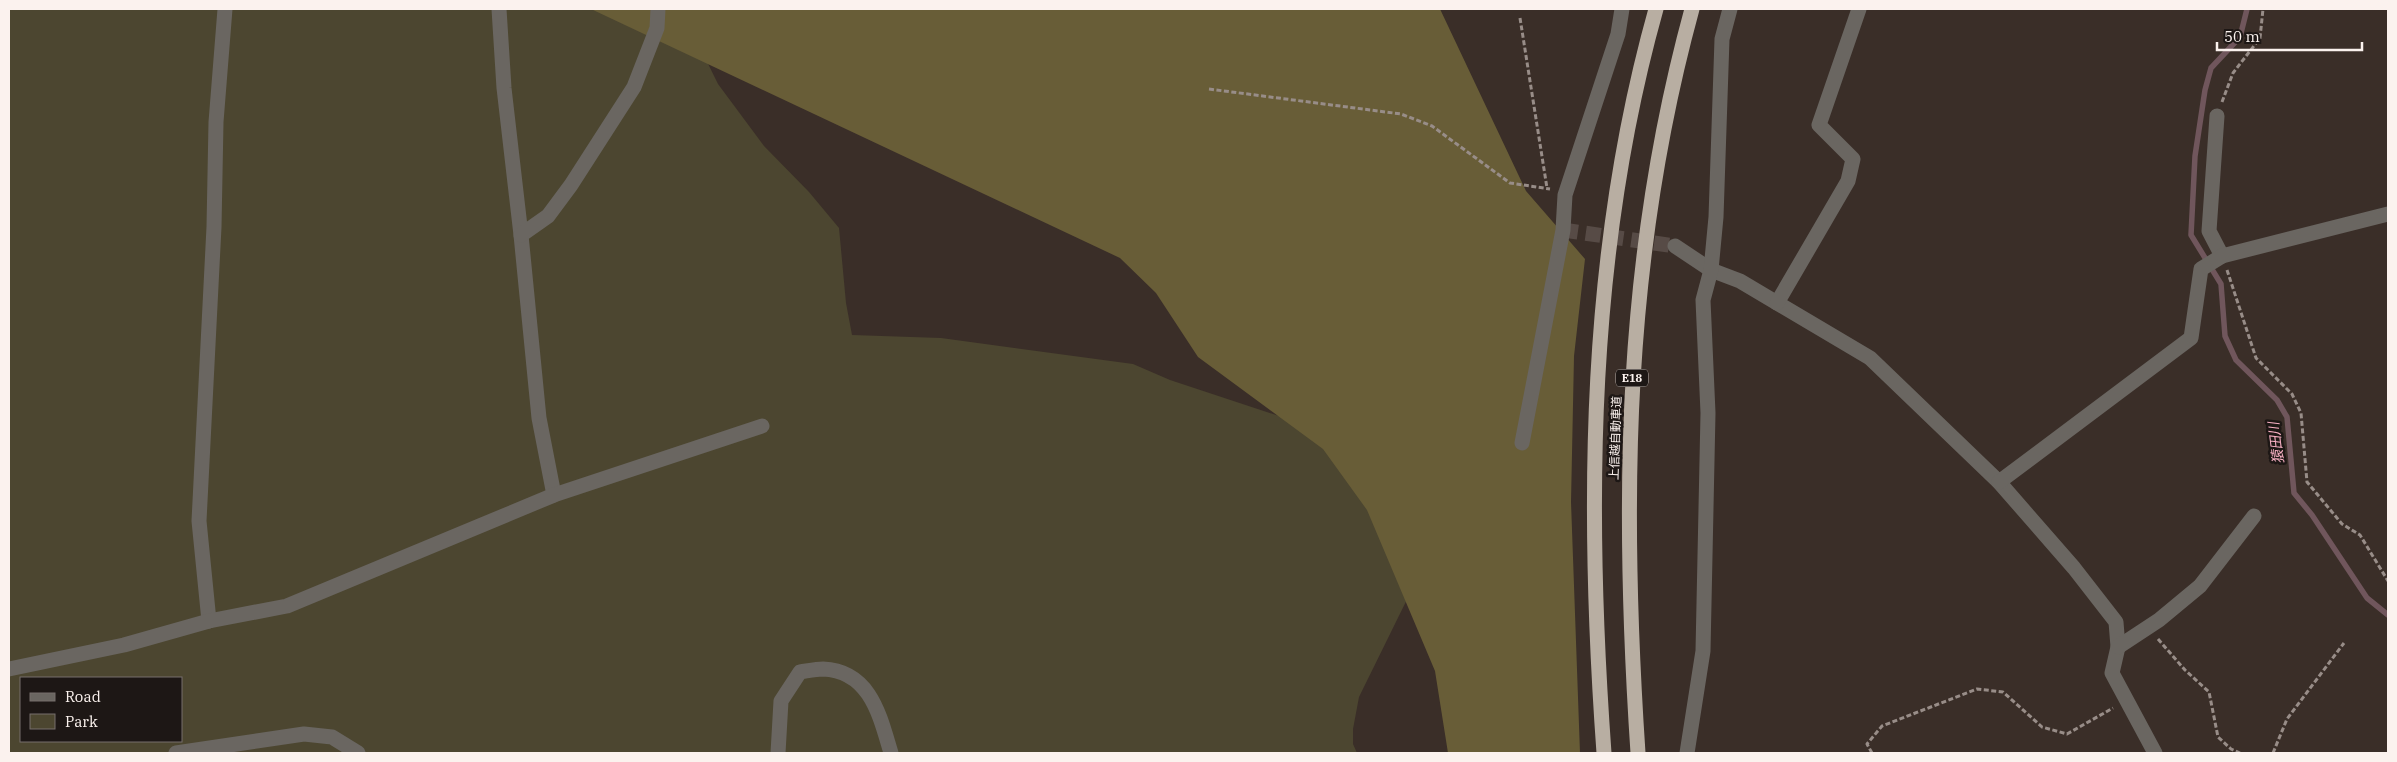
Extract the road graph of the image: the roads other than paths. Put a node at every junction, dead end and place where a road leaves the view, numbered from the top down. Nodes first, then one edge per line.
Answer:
1 (225, 9) edge
2 (499, 9) edge
3 (658, 9) edge
4 (1622, 9) edge
5 (1656, 9) edge
6 (1692, 9) edge
7 (1730, 9) edge
8 (1859, 9) edge
9 (2217, 116) road end
10 (2388, 214) edge
11 (521, 235) junction
12 (1675, 246) tunnel mouth
13 (2222, 256) junction
14 (1711, 270) junction
15 (1777, 303) junction
16 (762, 426) dead end
17 (1522, 443) dead end
18 (2000, 482) junction
19 (554, 495) junction
20 (2254, 516) dead end
21 (209, 621) junction
22 (2118, 647) junction
23 (9, 669) edge
24 (176, 753) edge
25 (358, 753) edge
26 (778, 753) edge
27 (891, 753) edge
28 (1604, 753) edge
29 (1638, 753) edge
30 (1686, 753) edge
31 (2155, 753) edge

1 - 21 street
2 - 11 street
3 - 11 street
4 - 17 street
5 - 28 highway, 上信越自動車道 / E18
6 - 29 highway, 上信越自動車道 / E18
7 - 14 street
8 - 15 street
9 - 13 street
10 - 13 street
11 - 19 street
12 - 14 street
13 - 18 street
14 - 15 street
14 - 30 street
15 - 18 street
16 - 19 street
18 - 22 street
19 - 21 street
20 - 22 street
21 - 23 street
22 - 31 street
24 - 25 street
26 - 27 street

